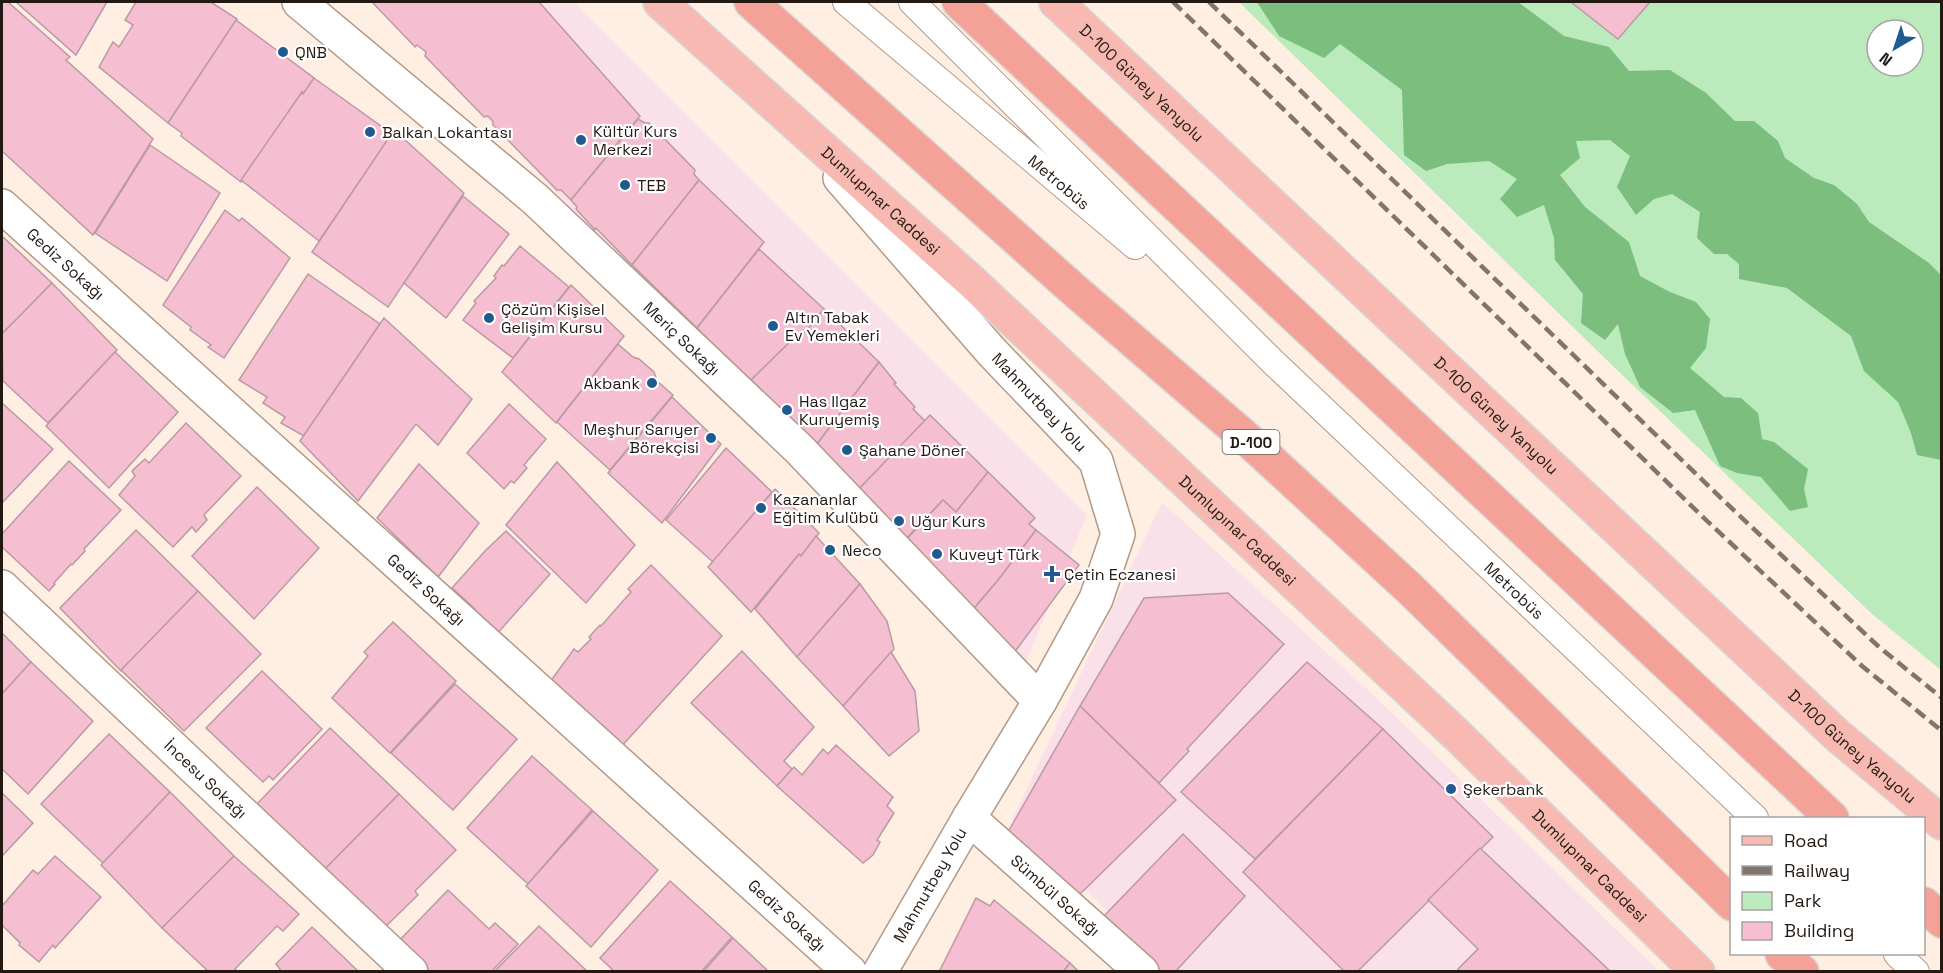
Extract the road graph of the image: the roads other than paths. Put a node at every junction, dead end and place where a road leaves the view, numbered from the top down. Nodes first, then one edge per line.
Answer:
1 (299, 2) edge
2 (660, 2) edge
3 (751, 2) edge
4 (846, 2) edge
5 (912, 2) edge
6 (959, 2) edge
7 (1056, 2) edge
8 (769, 98) junction
9 (2, 206) edge
10 (1273, 362) junction
11 (2, 587) edge
12 (1040, 701) junction
13 (1753, 817) edge
14 (1830, 817) edge
15 (969, 818) junction
16 (1941, 823) edge
17 (1730, 903) edge
18 (1925, 906) edge
19 (1941, 921) edge
20 (1898, 955) edge
21 (411, 972) edge
22 (850, 972) edge
23 (880, 972) edge
24 (1142, 972) edge
25 (1698, 972) edge
26 (1916, 972) edge

1 - 12 street, Meriç Sokağı
2 - 8 main road, Dumlupınar Caddesi
3 - 17 highway, D-100
4 - 10 lane, Metrobüs
5 - 10 lane, Metrobüs
6 - 14 highway
7 - 16 main road, D-100 Güney Yanyolu
8 - 12 street, Mahmutbey Yolu
8 - 25 main road, Dumlupınar Caddesi
9 - 22 street, Gediz Sokağı
10 - 13 lane, Metrobüs
11 - 21 street, İncesu Sokağı
12 - 15 street, Mahmutbey Yolu
15 - 23 street, Mahmutbey Yolu
15 - 24 street, Sümbül Sokağı
18 - 19 highway
20 - 26 lane

